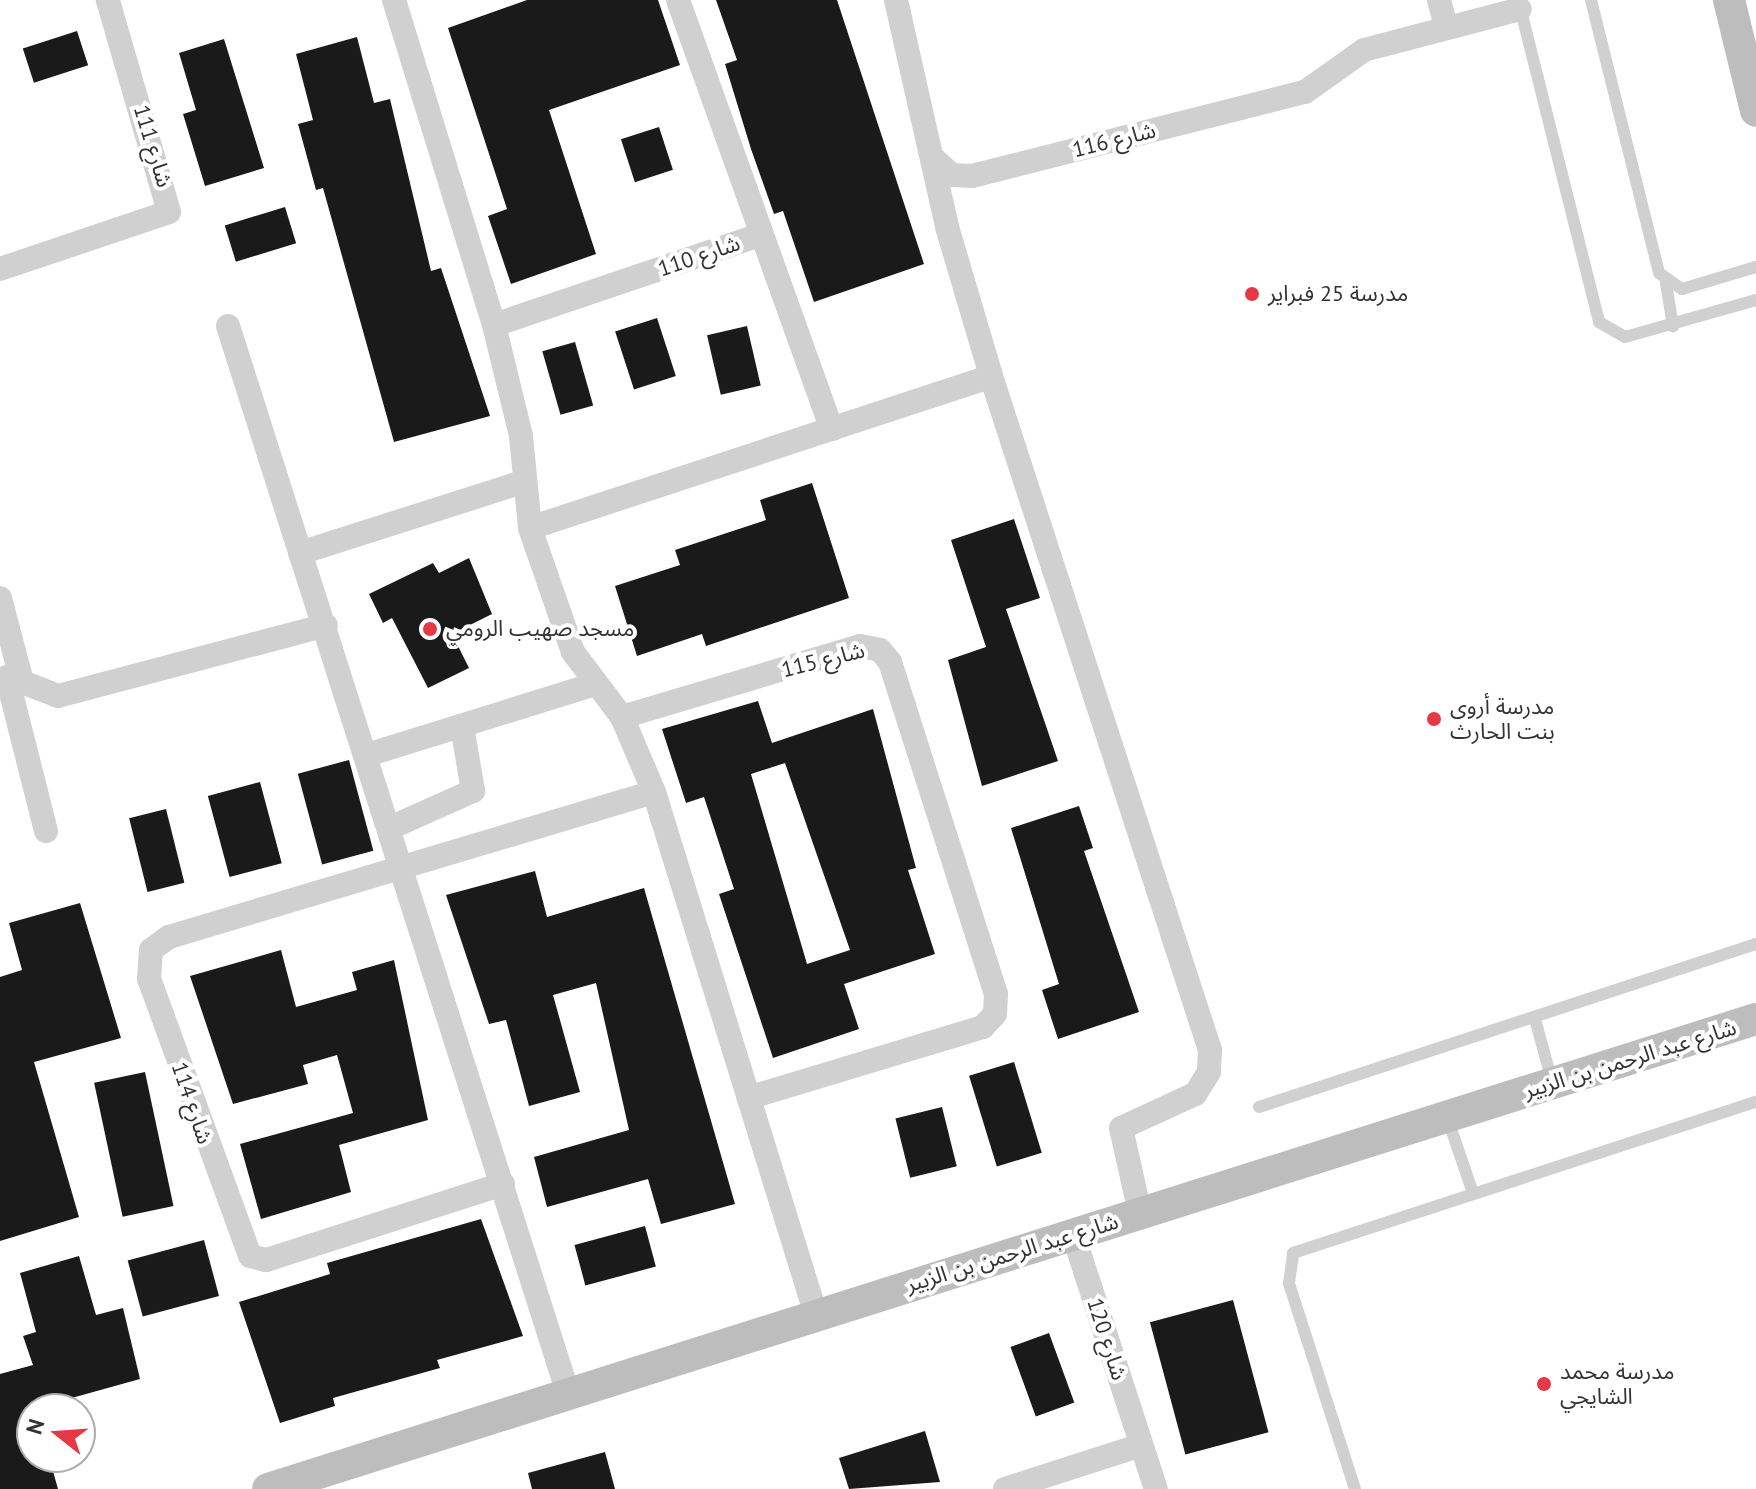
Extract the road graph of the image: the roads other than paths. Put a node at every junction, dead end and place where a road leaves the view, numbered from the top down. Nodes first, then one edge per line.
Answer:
1 (108, 0) edge
2 (394, 0) edge
3 (678, 0) edge
4 (896, 0) edge
5 (1439, 0) edge
6 (1591, 0) edge
7 (1729, 0) edge
8 (1520, 5) edge
9 (1446, 27) junction
10 (1756, 111) edge
11 (934, 159) junction
12 (760, 235) junction
13 (1756, 267) edge
14 (0, 269) edge
15 (1666, 283) junction
16 (1756, 300) edge
17 (494, 325) junction
18 (228, 326) dead end
19 (1673, 326) junction
20 (991, 376) junction
21 (832, 429) junction
22 (523, 482) junction
23 (530, 528) junction
24 (300, 553) junction
25 (0, 598) edge
26 (326, 625) junction
27 (8, 677) edge
28 (595, 684) junction
29 (622, 717) junction
30 (462, 726) junction
31 (367, 755) junction
32 (654, 792) junction
33 (392, 827) junction
34 (46, 831) dead end
35 (406, 869) junction
36 (1756, 944) edge
37 (1535, 1019) junction
38 (1756, 1019) edge
39 (1552, 1083) junction
40 (748, 1098) junction
41 (1756, 1102) edge
42 (1259, 1107) dead end
43 (1447, 1116) junction
44 (503, 1184) junction
45 (1472, 1190) junction
46 (1140, 1213) junction
47 (1073, 1234) junction
48 (816, 1315) junction
49 (568, 1393) junction
50 (1141, 1445) junction
51 (314, 1481) edge
52 (268, 1489) edge
53 (1005, 1489) edge
54 (1156, 1489) edge
55 (1355, 1489) edge

1 - 14 street, شارع 111
2 - 17 street
3 - 12 street, شارع 110
4 - 11 street
5 - 9 street
6 - 15 lane
7 - 10 street
8 - 9 street, شارع 116
8 - 19 lane
9 - 11 street, شارع 116
11 - 20 street
12 - 17 street, شارع 110
12 - 21 street
13 - 15 lane
15 - 19 lane
16 - 19 lane
17 - 22 street
18 - 24 street
20 - 21 street
20 - 46 street
21 - 23 street
22 - 23 street
22 - 24 street
23 - 28 street
24 - 26 street
25 - 27 street
26 - 27 street
26 - 31 street
27 - 34 street
28 - 29 street
28 - 30 street
29 - 32 street
29 - 40 street, شارع 115
30 - 31 street
30 - 33 street
31 - 33 street
32 - 35 street, شارع 114
32 - 40 street
33 - 35 street
35 - 44 street
35 - 44 street, شارع 114
36 - 37 lane
37 - 39 lane
37 - 42 lane
38 - 39 street, شارع عبد الرحمن بن الزبير
39 - 43 street, شارع عبد الرحمن بن الزبير
40 - 48 street
41 - 45 lane
43 - 45 lane
43 - 46 street, شارع عبد الرحمن بن الزبير
44 - 49 street
45 - 55 lane
46 - 47 street, شارع عبد الرحمن بن الزبير
47 - 48 street, شارع عبد الرحمن بن الزبير
47 - 50 street, شارع 120
48 - 49 street, شارع عبد الرحمن بن الزبير
49 - 51 street, شارع عبد الرحمن بن الزبير
50 - 53 street
50 - 54 street, شارع 120
51 - 52 street, شارع عبد الرحمن بن الزبير

